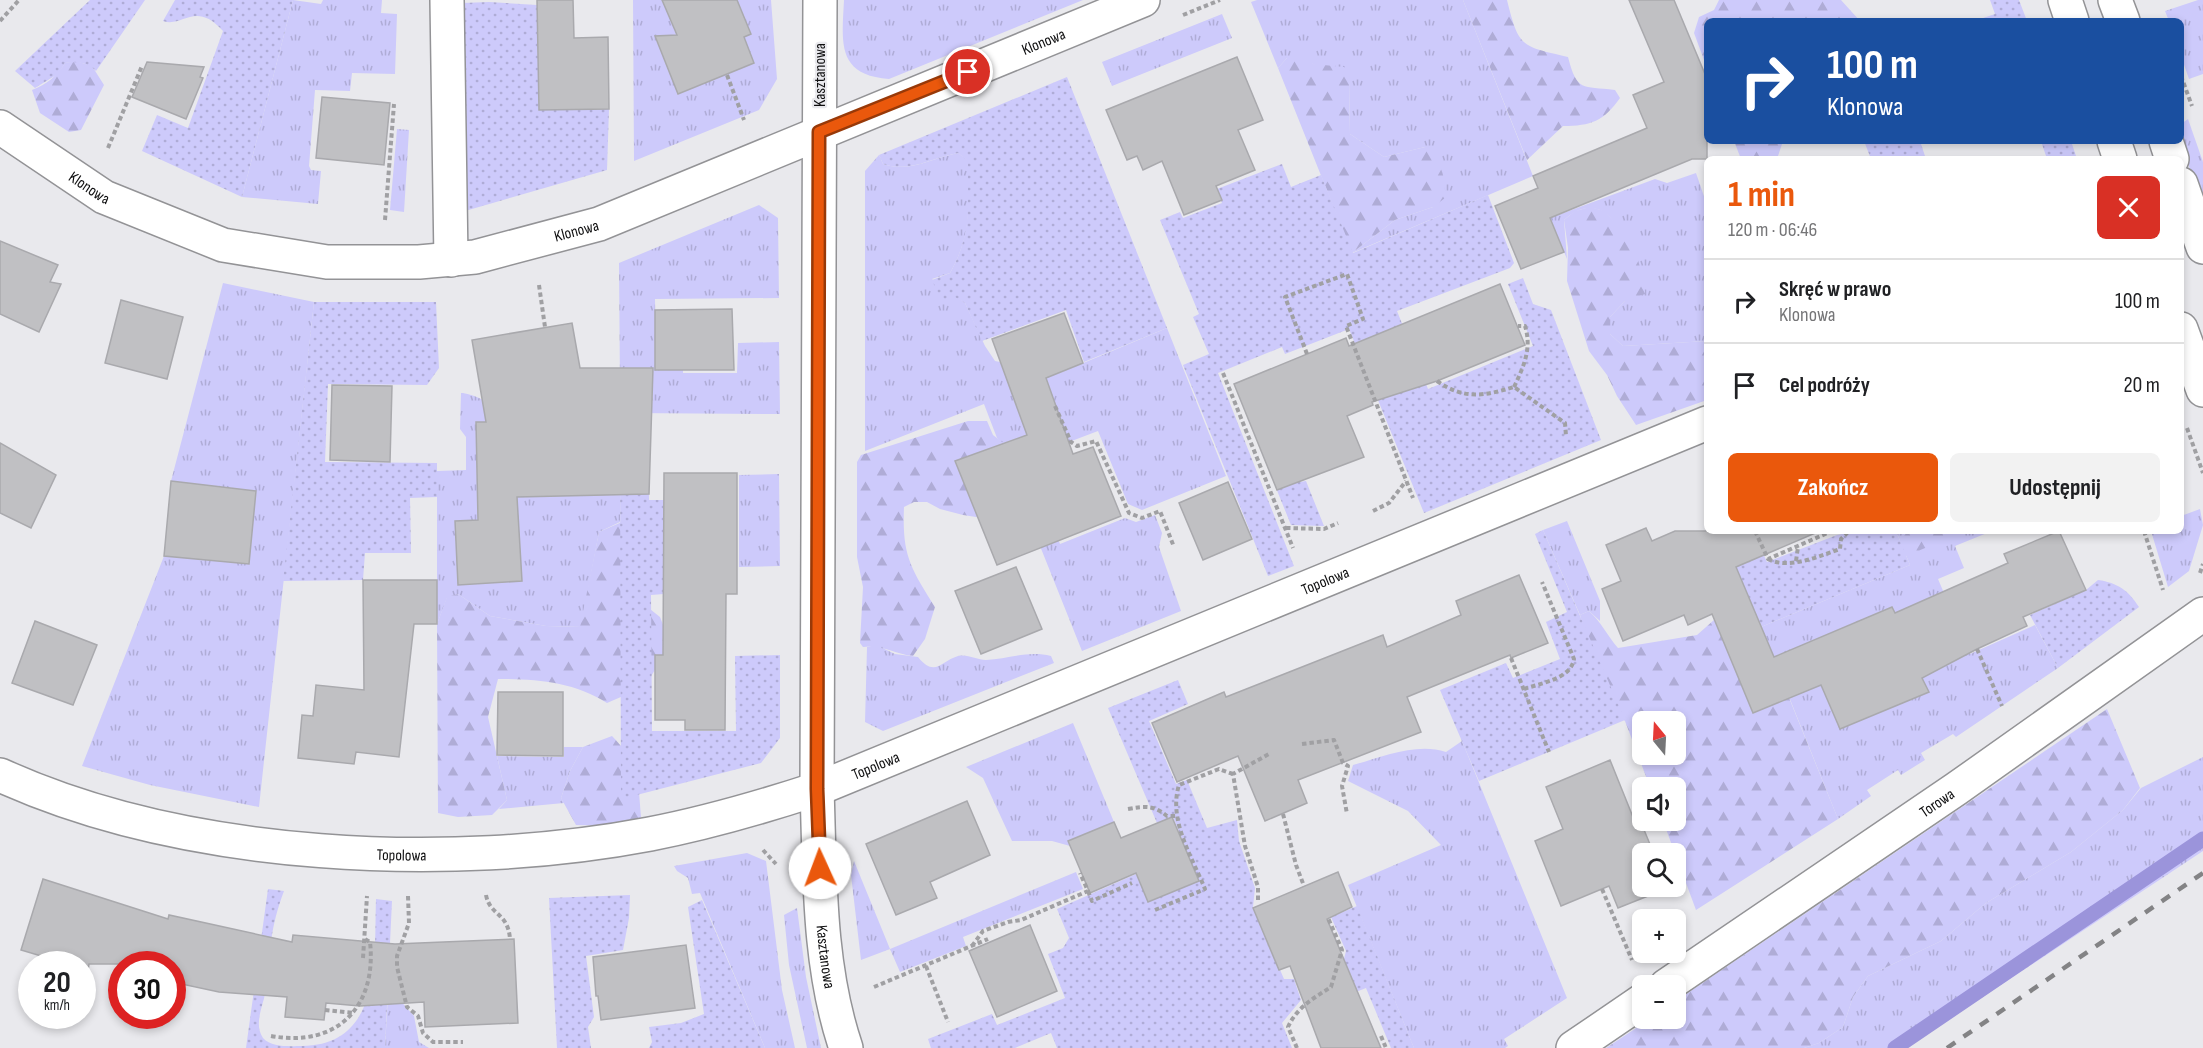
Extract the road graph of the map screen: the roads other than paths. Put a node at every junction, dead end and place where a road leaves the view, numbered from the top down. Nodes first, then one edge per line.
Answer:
1 (447, 0) edge
2 (820, 0) edge
3 (1143, 0) edge
4 (2065, 0) edge
5 (2115, 0) edge
6 (2071, 18) edge
7 (2122, 18) edge
8 (0, 128) edge
9 (819, 132) junction
10 (2184, 197) edge
11 (2193, 236) edge
12 (451, 260) junction
13 (2184, 337) edge
14 (2203, 390) edge
15 (1704, 424) edge
16 (2203, 614) edge
17 (0, 775) edge
18 (817, 789) junction
19 (1682, 975) edge
20 (1632, 1008) edge
21 (846, 1048) edge
22 (1573, 1048) edge

1 - 12 street
2 - 9 street, Kasztanowa
3 - 9 street, Klonowa
4 - 6 street
5 - 7 street
8 - 12 street, Klonowa
9 - 12 street, Klonowa
9 - 18 street, Kasztanowa
10 - 11 street
13 - 14 street
15 - 18 street, Topolowa
16 - 19 street, Torowa
17 - 18 street, Topolowa
18 - 21 street, Kasztanowa
20 - 22 street

